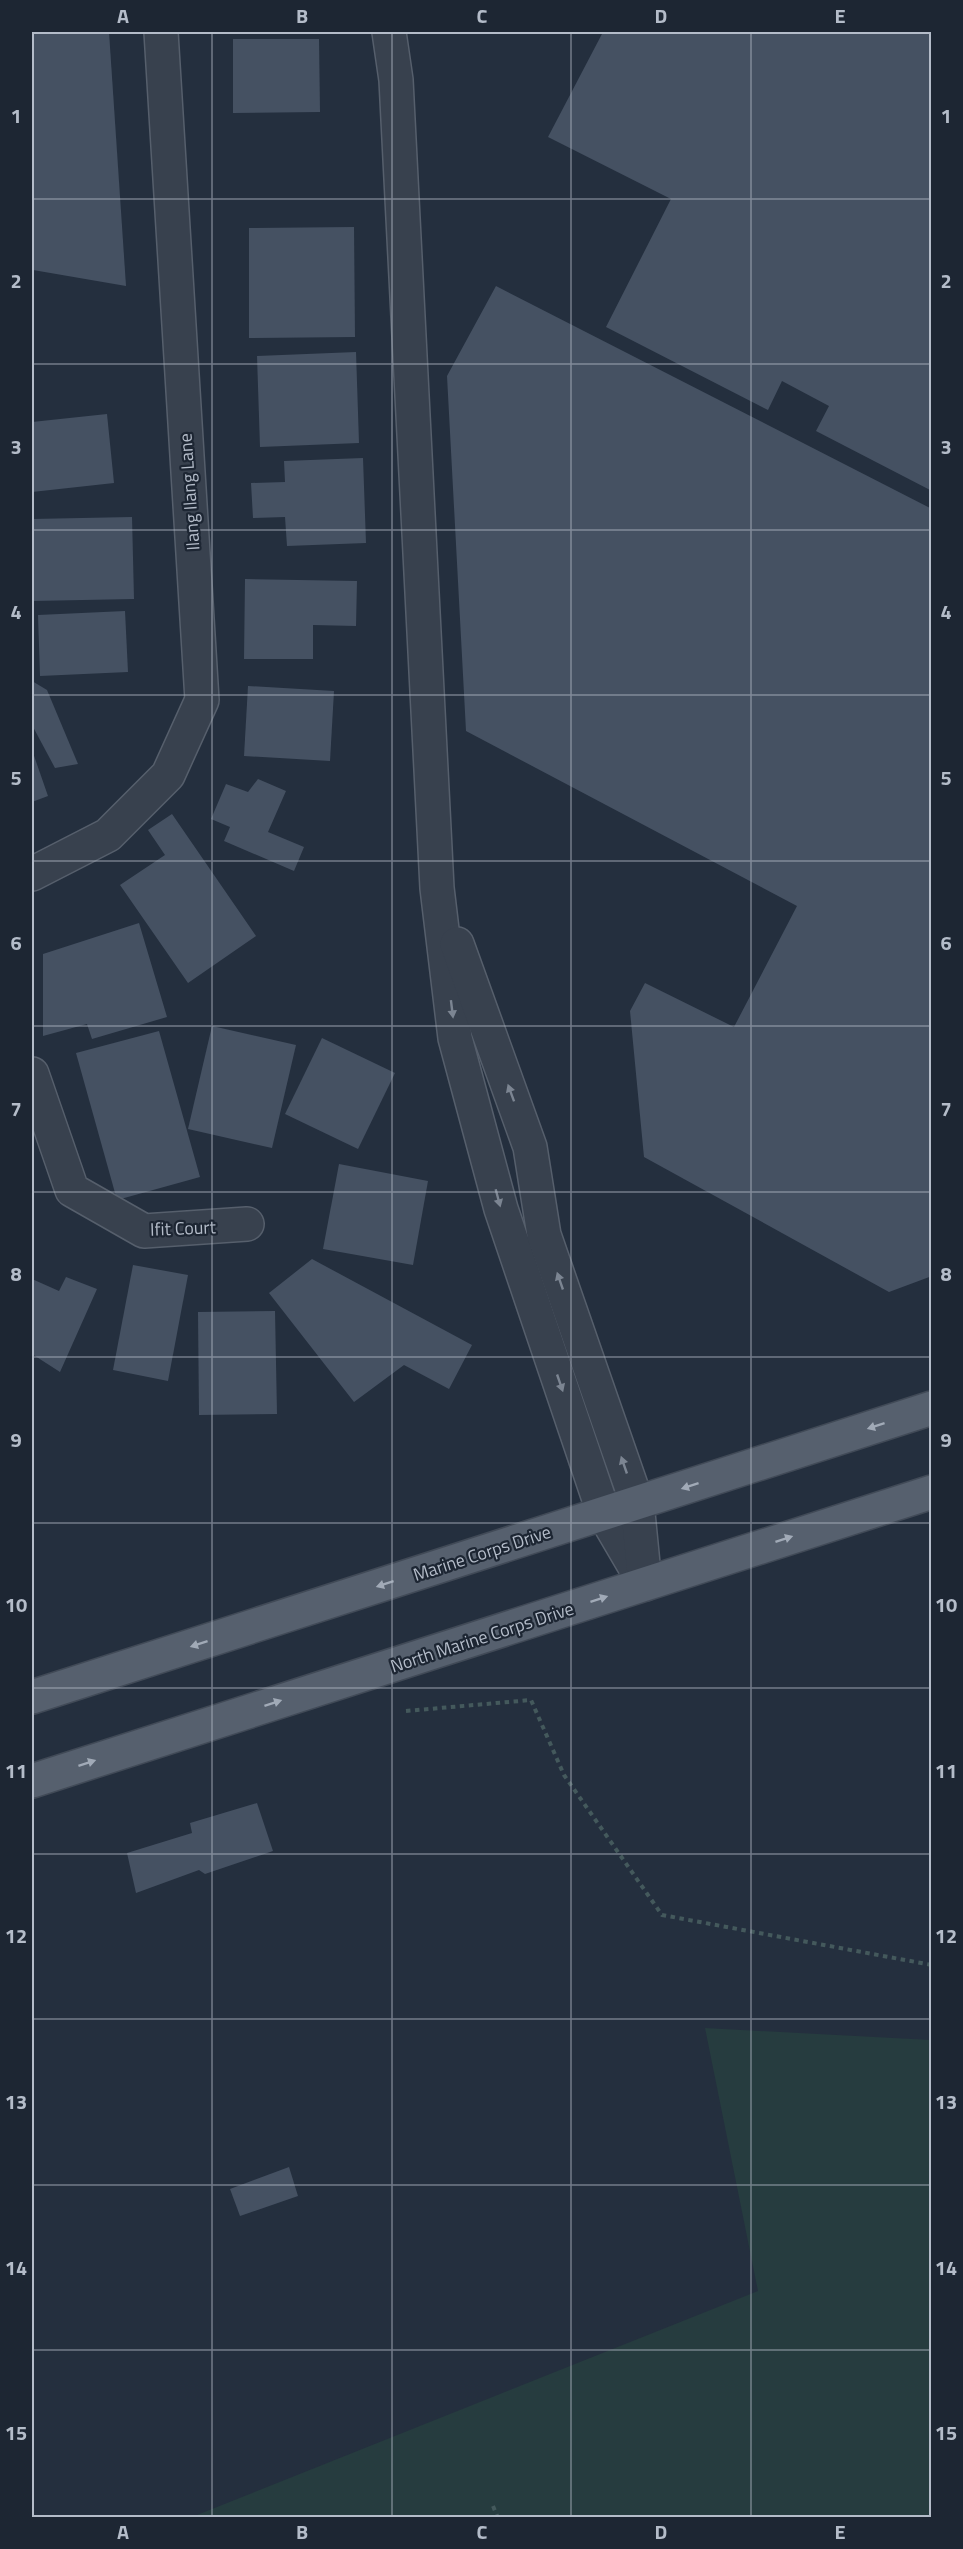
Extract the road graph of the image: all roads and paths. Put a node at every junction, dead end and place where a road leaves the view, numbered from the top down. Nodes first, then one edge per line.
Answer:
1 (161, 32) edge
2 (389, 32) edge
3 (32, 874) edge
4 (437, 888) junction
5 (32, 1074) edge
6 (247, 1224) dead end
7 (932, 1408) edge
8 (932, 1492) edge
9 (637, 1503) junction
10 (604, 1514) junction
11 (645, 1584) junction
12 (32, 1697) edge
13 (406, 1711) dead end
14 (32, 1781) edge
15 (932, 1965) edge
16 (493, 2505) dead end
17 (498, 2517) edge

1 - 3 street, Ilang Ilang Lane
2 - 4 street
9 -> 4 street
4 -> 10 street
5 - 6 street, Ifit Court
7 -> 9 main road, Marine Corps Drive
11 -> 8 main road, North Marine Corps Drive
9 - 10 main road, Marine Corps Drive
9 - 11 street
10 - 11 street
10 -> 12 main road, Marine Corps Drive
14 -> 11 main road, North Marine Corps Drive
13 - 15 path
16 - 17 path

